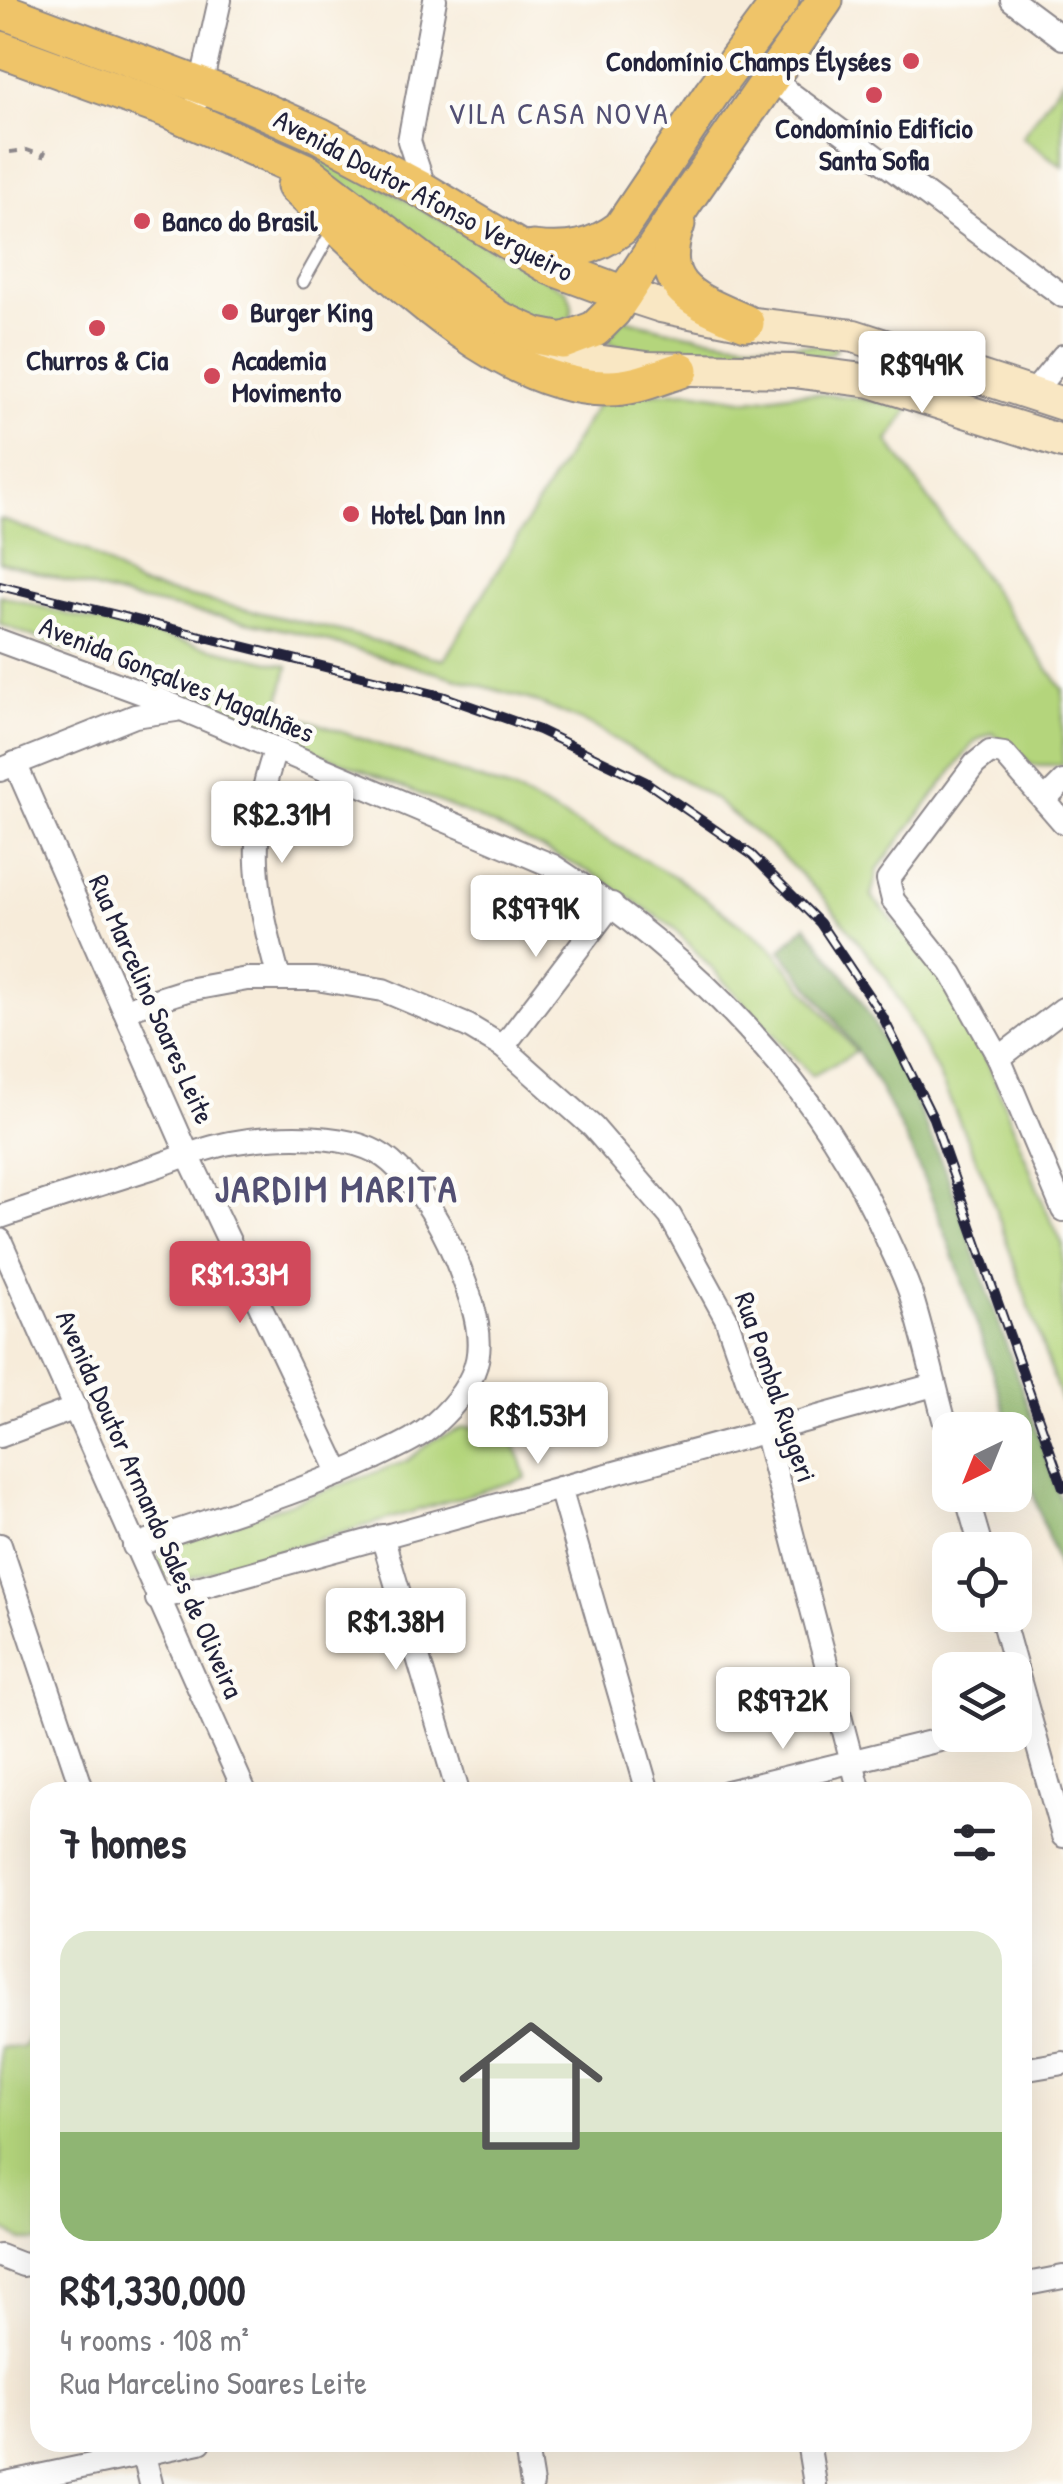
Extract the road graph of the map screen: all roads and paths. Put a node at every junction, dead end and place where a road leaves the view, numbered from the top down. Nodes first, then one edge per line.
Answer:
1 (220, 0) edge
2 (435, 0) edge
3 (780, 0) edge
4 (825, 0) edge
5 (1012, 0) edge
6 (0, 10) edge
7 (1063, 38) edge
8 (0, 49) edge
9 (771, 79) junction
10 (197, 103) junction
11 (241, 141) junction
12 (46, 149) dead end
13 (10, 152) dead end
14 (426, 192) junction
15 (686, 200) junction
16 (336, 225) junction
17 (517, 247) junction
18 (551, 267) junction
19 (303, 282) dead end
20 (624, 294) junction
21 (1063, 296) edge
22 (497, 318) junction
23 (746, 323) junction
24 (571, 340) junction
25 (1063, 356) edge
26 (681, 370) junction
27 (793, 371) junction
28 (1047, 399) edge
29 (1063, 442) edge
30 (0, 640) edge
31 (132, 690) junction
32 (182, 710) junction
33 (112, 726) junction
34 (275, 752) junction
35 (8, 766) edge
36 (1063, 782) edge
37 (1045, 800) junction
38 (1063, 822) edge
39 (612, 904) junction
40 (279, 979) junction
41 (1063, 1009) edge
42 (124, 1010) junction
43 (503, 1047) junction
44 (999, 1058) junction
45 (188, 1155) junction
46 (1063, 1210) edge
47 (0, 1217) edge
48 (0, 1240) edge
49 (934, 1386) junction
50 (76, 1408) junction
51 (942, 1412) edge
52 (765, 1430) junction
53 (0, 1436) edge
54 (340, 1474) junction
55 (560, 1488) junction
56 (382, 1536) junction
57 (0, 1545) edge
58 (134, 1546) junction
59 (158, 1599) junction
60 (932, 1742) edge
61 (1032, 1746) edge
62 (852, 1762) junction
63 (80, 1782) edge
64 (241, 1782) edge
65 (455, 1782) edge
66 (645, 1782) edge
67 (769, 1782) edge
68 (857, 1782) edge
69 (1063, 1836) edge
70 (1063, 2063) edge
71 (1032, 2068) edge
72 (0, 2256) edge
73 (30, 2263) edge
74 (1063, 2278) edge
75 (1032, 2283) edge
76 (127, 2452) edge
77 (144, 2452) edge
78 (527, 2452) edge
79 (810, 2452) edge
80 (2, 2484) edge
81 (152, 2484) edge
82 (532, 2484) edge
83 (815, 2484) edge

1 - 10 street
2 - 14 street
3 - 17 main road
4 - 9 main road
5 - 7 street
6 - 10 main road, Avenida Doutor Afonso Vergueiro
8 - 10 main road, Avenida Doutor Afonso Vergueiro
9 - 15 main road
9 - 21 street
10 - 11 main road, Avenida Doutor Afonso Vergueiro
10 - 14 main road, Avenida Doutor Afonso Vergueiro
11 - 16 main road
11 - 22 main road, Avenida Doutor Afonso Vergueiro
12 - 13 path
14 - 17 main road, Avenida Doutor Afonso Vergueiro
15 - 20 main road
15 - 23 main road
16 - 19 lane
16 - 26 main road
17 - 18 main road, Avenida Doutor Afonso Vergueiro
18 - 20 main road, Avenida Doutor Afonso Vergueiro
18 - 24 main road
20 - 23 main road, Avenida Doutor Afonso Vergueiro
20 - 24 main road
22 - 24 main road, Avenida Doutor Afonso Vergueiro
22 - 26 main road, Avenida Doutor Afonso Vergueiro
23 - 28 main road, Avenida Doutor Afonso Vergueiro
25 - 28 street
26 - 27 main road, Avenida Doutor Afonso Vergueiro
27 - 28 main road
27 - 29 main road, Avenida Doutor Afonso Vergueiro
30 - 31 street, Avenida Gonçalves Magalhães
31 - 32 street, Avenida Gonçalves Magalhães
31 - 33 street
32 - 33 street
32 - 34 street, Avenida Gonçalves Magalhães
33 - 35 street
34 - 39 street, Avenida Gonçalves Magalhães
34 - 40 street
35 - 42 street, Rua Marcelino Soares Leite
36 - 37 street
37 - 38 street
37 - 44 street
39 - 43 street
39 - 49 street, Avenida Gonçalves Magalhães
40 - 42 street, Rua Pombal Ruggeri
40 - 43 street, Rua Pombal Ruggeri
41 - 44 street
42 - 45 street, Rua Marcelino Soares Leite
43 - 52 street, Rua Pombal Ruggeri
44 - 46 street
45 - 47 street
45 - 54 street, Rua Marcelino Soares Leite
45 - 54 street
48 - 50 street, Avenida Doutor Armando Sales de Oliveira
49 - 51 street, Avenida Gonçalves Magalhães
49 - 52 street
50 - 53 street
50 - 58 street, Avenida Doutor Armando Sales de Oliveira
52 - 55 street
52 - 62 street, Rua Pombal Ruggeri
54 - 58 street
55 - 56 street
55 - 66 street
56 - 59 street
56 - 65 street
57 - 63 street
58 - 59 street, Avenida Doutor Armando Sales de Oliveira
59 - 64 street, Avenida Doutor Armando Sales de Oliveira
60 - 62 street
61 - 69 street
62 - 67 street
62 - 68 street, Rua Pombal Ruggeri
70 - 71 street
72 - 73 street
74 - 75 street
76 - 80 street
77 - 81 street
78 - 82 street
79 - 83 street

